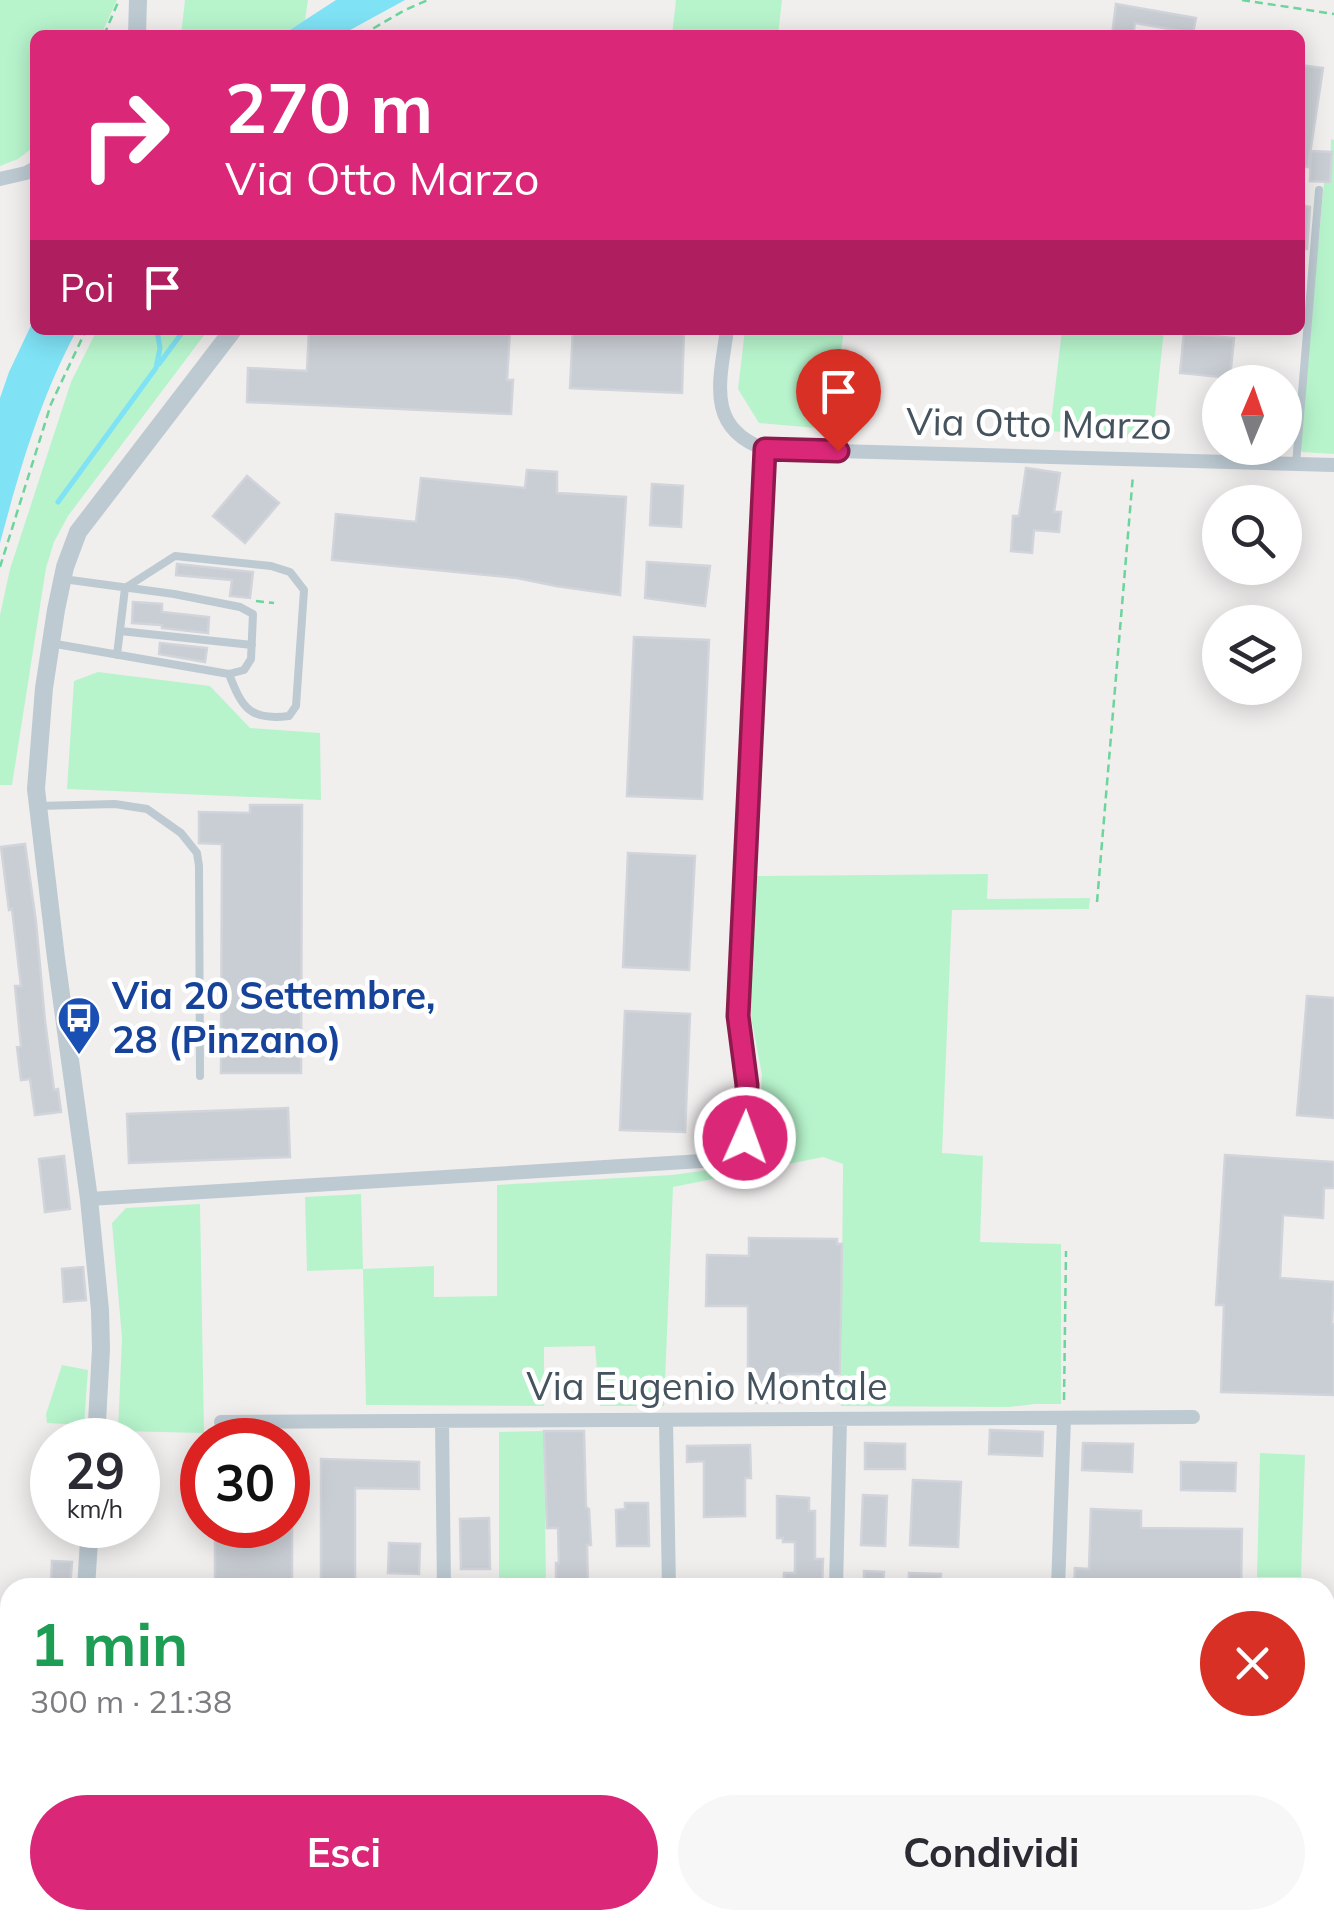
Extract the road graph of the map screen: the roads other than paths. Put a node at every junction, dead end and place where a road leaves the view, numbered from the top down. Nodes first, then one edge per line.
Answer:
1 (138, 0) edge
2 (135, 30) edge
3 (30, 171) edge
4 (0, 179) edge
5 (1320, 190) dead end
6 (229, 335) edge
7 (726, 335) edge
8 (1302, 396) edge
9 (765, 449) junction
10 (1202, 460) edge
11 (1302, 464) edge
12 (1334, 466) edge
13 (63, 579) junction
14 (125, 588) junction
15 (120, 631) junction
16 (50, 643) junction
17 (252, 645) junction
18 (117, 655) junction
19 (229, 674) junction
20 (38, 806) junction
21 (200, 1076) dead end
22 (89, 1199) junction
23 (1193, 1417) dead end
24 (97, 1418) edge
25 (1064, 1418) junction
26 (840, 1419) junction
27 (666, 1420) junction
28 (442, 1421) junction
29 (310, 1422) edge
30 (89, 1548) edge
31 (87, 1578) edge
32 (444, 1578) edge
33 (669, 1578) edge
34 (836, 1578) edge
35 (1058, 1578) edge

1 - 2 street
3 - 4 street
5 - 8 lane
6 - 13 street
7 - 9 street
9 - 10 street, Via Otto Marzo
9 - 22 street
11 - 12 street, Via Otto Marzo
13 - 14 lane
13 - 16 street
14 - 15 lane
14 - 17 lane
14 - 19 lane
15 - 17 lane
15 - 18 lane
16 - 18 lane
16 - 20 street
17 - 19 lane
18 - 19 lane
20 - 21 lane
20 - 22 street
22 - 24 street
23 - 25 street, Via Eugenio Montale
25 - 26 street, Via Eugenio Montale
25 - 35 street
26 - 27 street, Via Eugenio Montale
26 - 34 street
27 - 28 street, Via Eugenio Montale
27 - 33 street
28 - 29 street, Via Eugenio Montale
28 - 32 street
30 - 31 street

